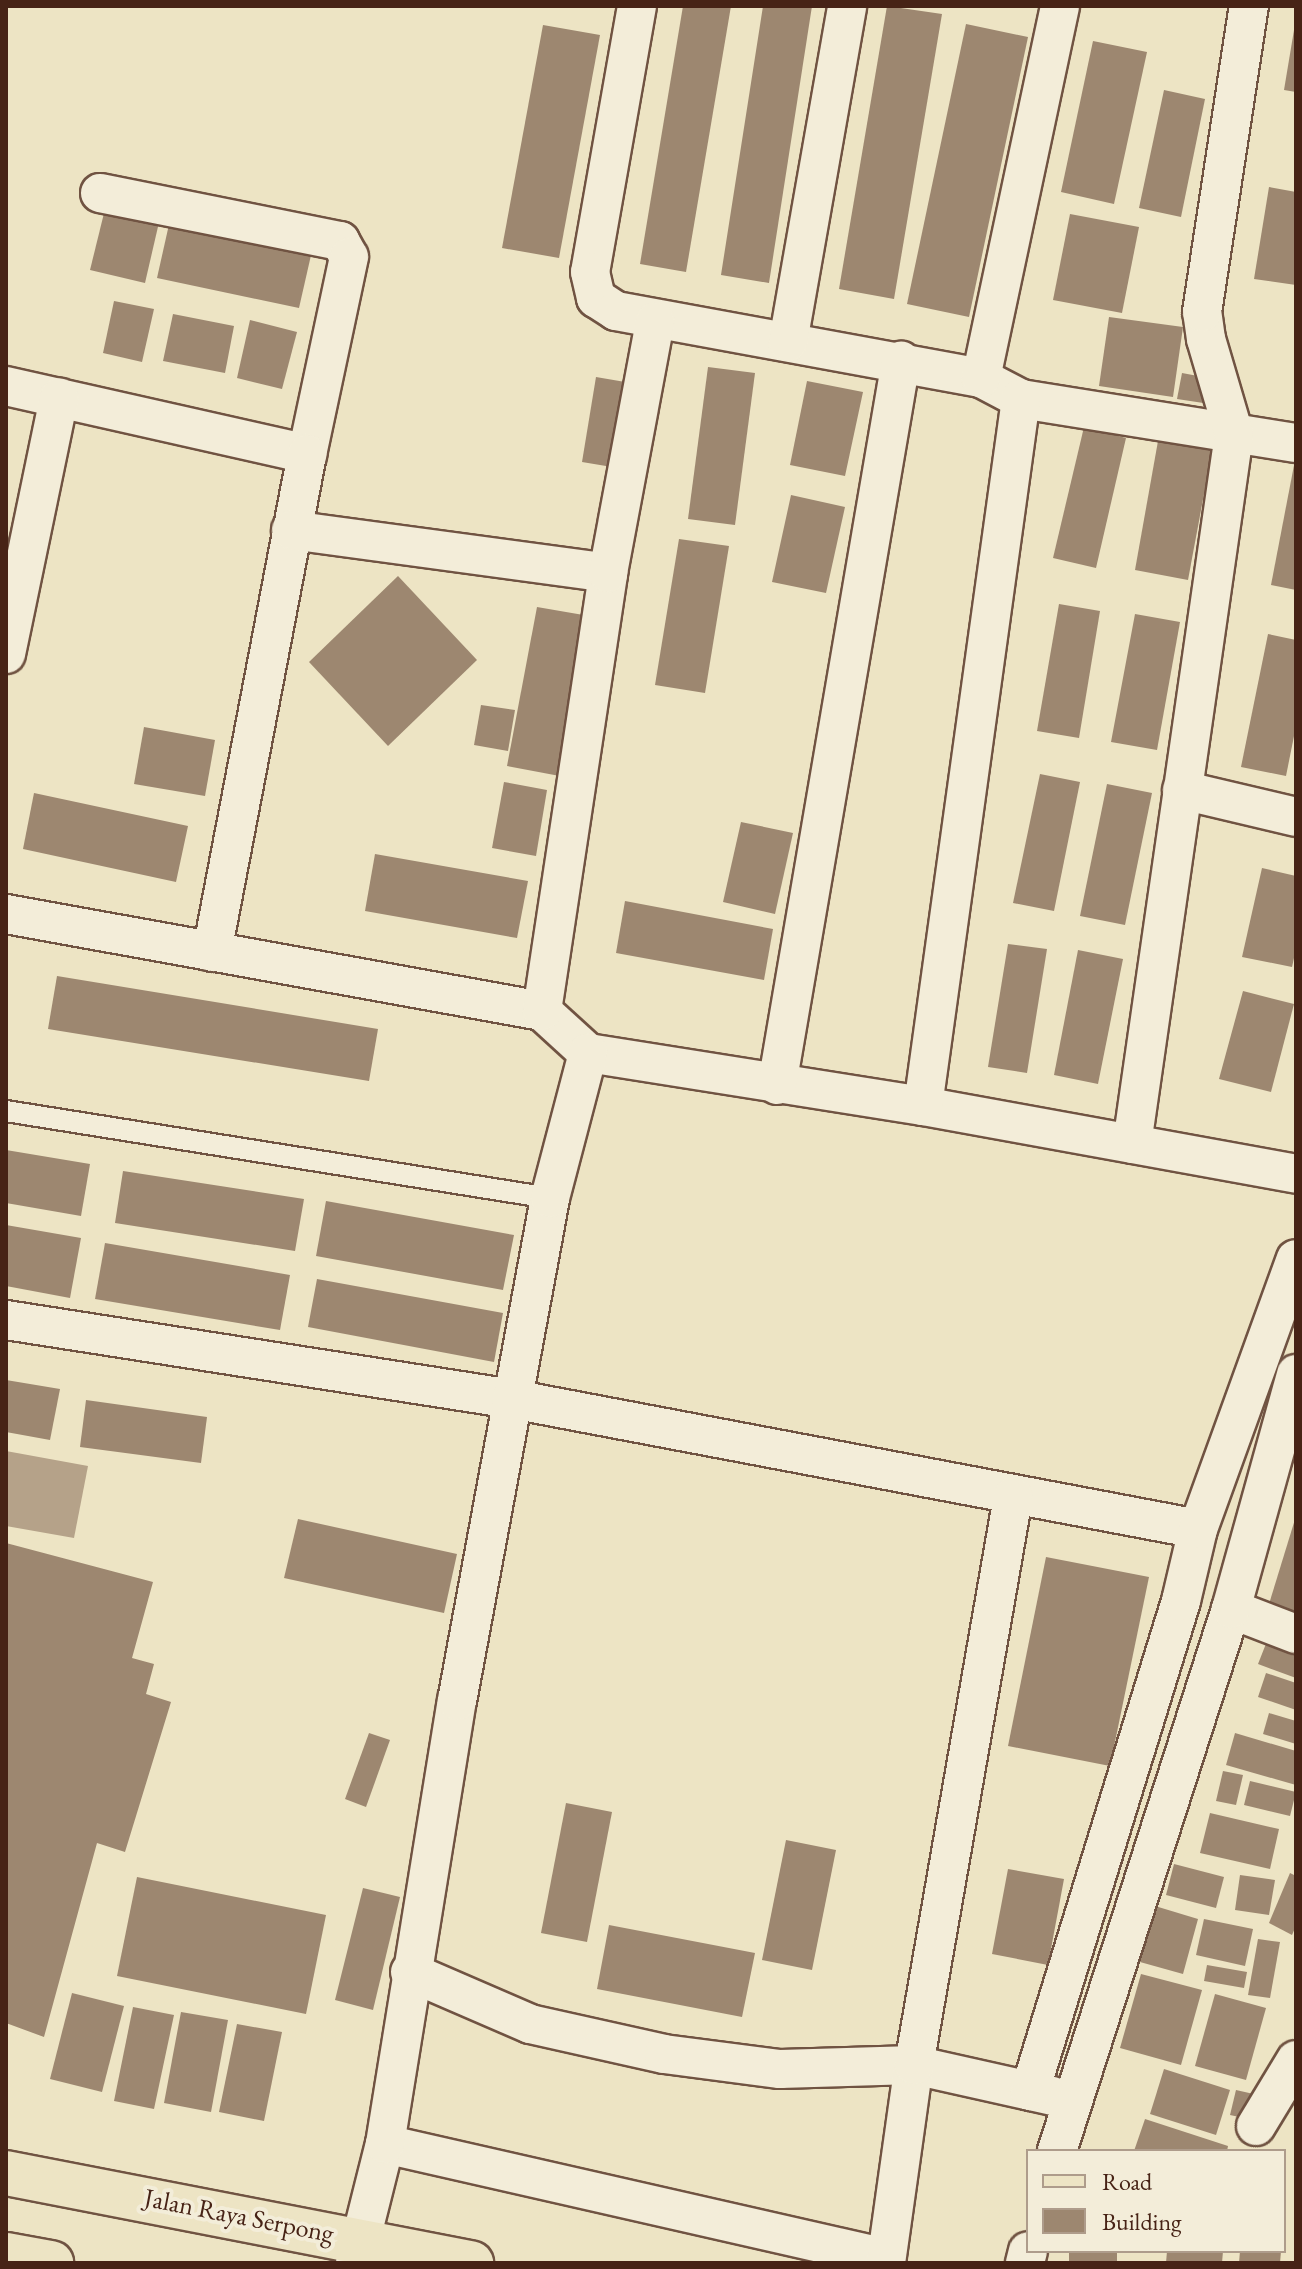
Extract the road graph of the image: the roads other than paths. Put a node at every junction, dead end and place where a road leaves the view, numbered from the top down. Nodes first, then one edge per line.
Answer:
1 (637, 6) edge
2 (847, 6) edge
3 (1060, 6) edge
4 (1249, 6) edge
5 (100, 193) dead end
6 (655, 321) junction
7 (788, 342) junction
8 (901, 361) junction
9 (981, 378) junction
10 (6, 386) edge
11 (59, 397) junction
12 (1021, 399) junction
13 (1234, 434) junction
14 (1296, 443) edge
15 (307, 454) junction
16 (19, 518) edge
17 (291, 530) junction
18 (608, 573) junction
19 (6, 654) edge
20 (1182, 790) junction
21 (1296, 817) edge
22 (6, 914) edge
23 (212, 952) junction
24 (542, 1011) junction
25 (588, 1053) junction
26 (777, 1085) junction
27 (923, 1106) junction
28 (6, 1111) edge
29 (1132, 1144) junction
30 (1296, 1174) edge
31 (550, 1198) junction
32 (1296, 1259) edge
33 (6, 1320) edge
34 (1296, 1374) edge
35 (512, 1399) junction
36 (1013, 1497) junction
37 (1198, 1529) junction
38 (1231, 1609) junction
39 (1296, 1634) edge
40 (410, 1972) junction
41 (1296, 2060) edge
42 (914, 2065) junction
43 (1030, 2091) junction
44 (1072, 2100) junction
45 (1256, 2126) dead end
46 (385, 2144) junction
47 (1058, 2149) edge
48 (6, 2173) edge
49 (358, 2251) edge
50 (6, 2255) edge
51 (886, 2260) edge
52 (51, 2263) edge
53 (471, 2263) edge

1 - 6 street
2 - 7 street
3 - 9 street
4 - 13 street
5 - 15 street
6 - 7 street
6 - 18 street
7 - 8 street
8 - 9 street
8 - 26 street
9 - 12 street
10 - 11 street
11 - 15 street
11 - 16 street
12 - 13 street
12 - 27 street
13 - 14 street
13 - 20 street
15 - 17 street
16 - 19 street
17 - 18 street
17 - 23 street
18 - 24 street
20 - 21 street
20 - 29 street
22 - 23 street
23 - 24 street
24 - 25 street
25 - 26 street
25 - 31 street
26 - 27 street
27 - 29 street
28 - 31 lane
29 - 30 street
31 - 35 street
32 - 37 street
33 - 35 street
34 - 38 street
35 - 36 street
35 - 40 street
36 - 37 street
36 - 42 street
37 - 43 street
38 - 39 street
38 - 44 street
40 - 42 street
40 - 46 street
41 - 45 street
42 - 43 street
42 - 51 street
43 - 44 street
44 - 47 street
46 - 49 street
46 - 51 street
48 - 49 main road, Jalan Raya Serpong
49 - 53 main road, Jalan Raya Serpong
50 - 52 main road

